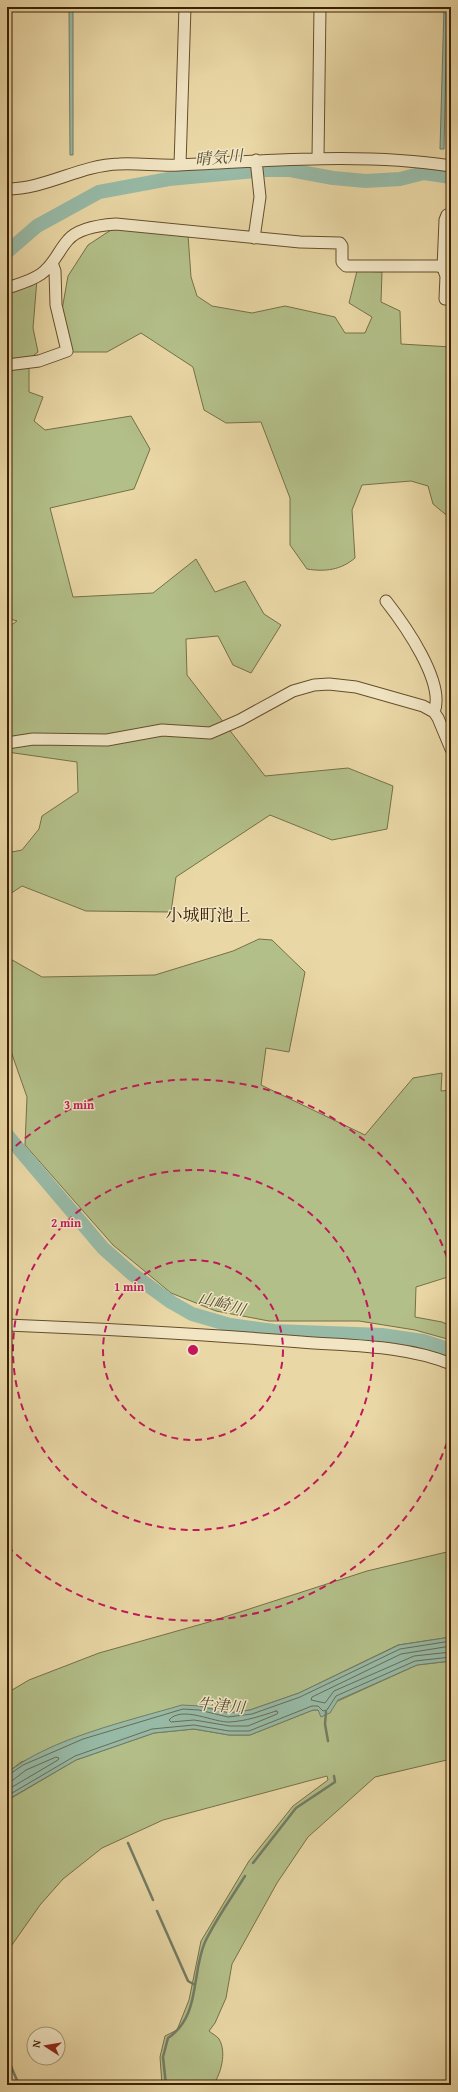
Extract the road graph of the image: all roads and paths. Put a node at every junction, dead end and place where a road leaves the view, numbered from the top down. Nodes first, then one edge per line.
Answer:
1 (185, 7) edge
2 (320, 7) edge
3 (318, 158) junction
4 (256, 160) junction
5 (180, 165) junction
6 (451, 166) edge
7 (7, 188) edge
8 (451, 216) edge
9 (254, 238) junction
10 (52, 264) junction
11 (443, 268) junction
12 (7, 288) edge
13 (451, 299) edge
14 (7, 365) edge
15 (386, 600) dead end
16 (434, 712) junction
17 (7, 743) edge
18 (451, 749) edge
19 (7, 1325) edge
20 (451, 1364) edge

1 - 5 street
2 - 3 street
3 - 4 street
3 - 6 street
4 - 5 street
4 - 9 street
5 - 7 street
8 - 11 street
9 - 10 street
9 - 11 street
10 - 12 street
10 - 14 street
11 - 13 street
15 - 16 street
16 - 17 street
16 - 18 street
19 - 20 street

